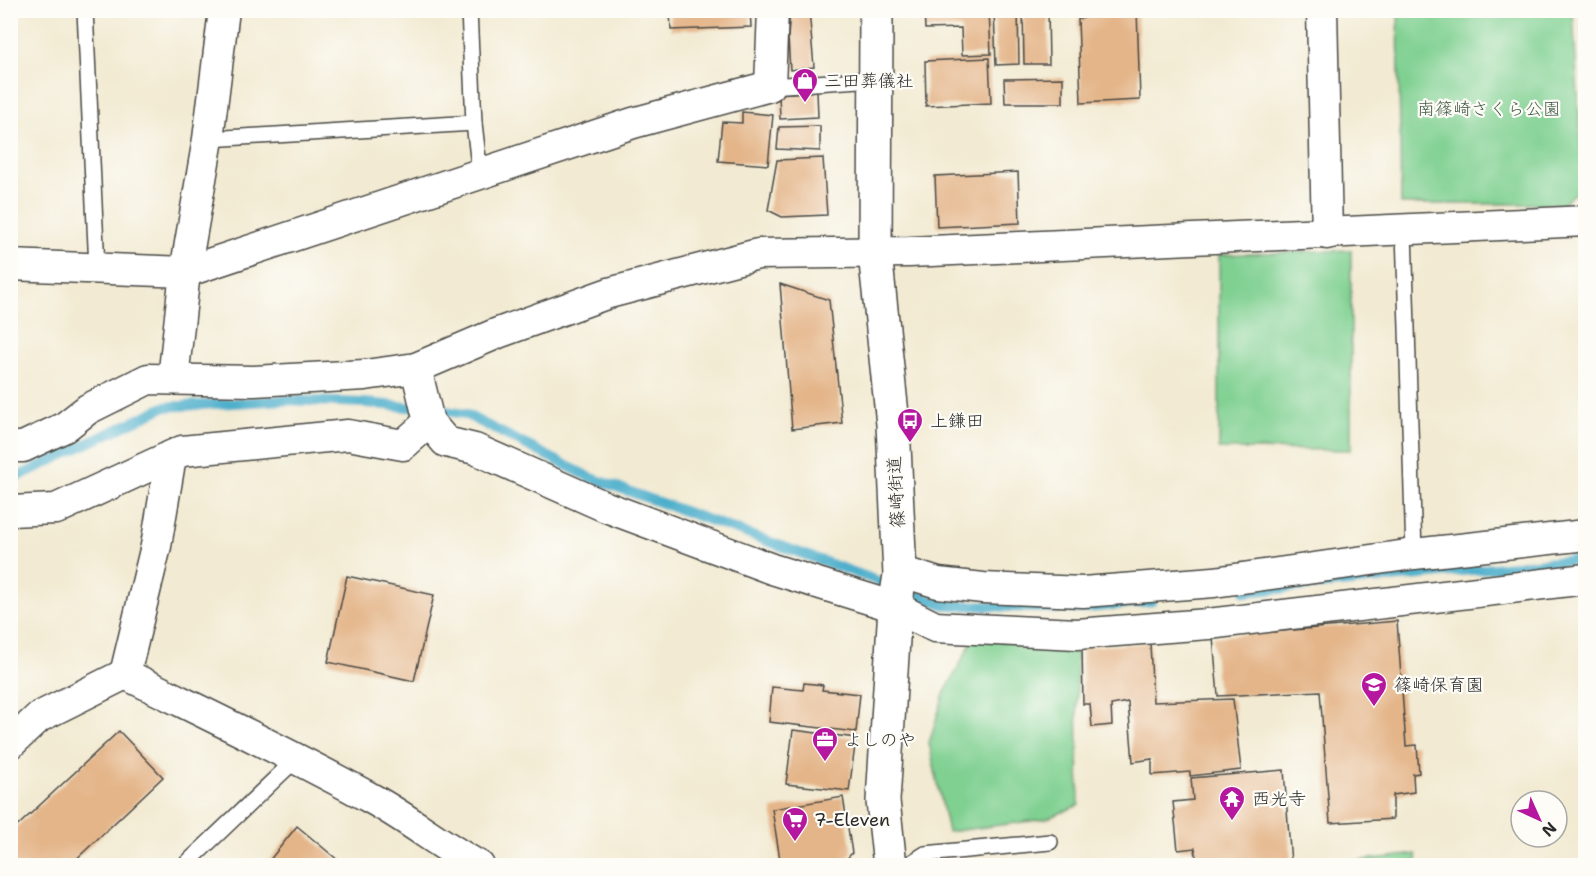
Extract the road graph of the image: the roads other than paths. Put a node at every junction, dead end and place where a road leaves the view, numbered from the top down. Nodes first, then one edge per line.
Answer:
1 (85, 10) edge
2 (224, 10) edge
3 (469, 10) edge
4 (773, 10) edge
5 (876, 10) edge
6 (1322, 10) edge
7 (875, 79) junction
8 (771, 86) junction
9 (474, 123) junction
10 (208, 139) junction
11 (480, 175) junction
12 (1586, 221) edge
13 (1404, 231) junction
14 (1327, 234) junction
15 (874, 253) junction
16 (10, 265) edge
17 (97, 268) junction
18 (185, 272) junction
19 (416, 368) junction
20 (173, 379) junction
21 (429, 422) junction
22 (10, 447) edge
23 (171, 456) junction
24 (10, 510) edge
25 (1586, 535) edge
26 (1414, 554) junction
27 (1586, 579) edge
28 (898, 588) junction
29 (125, 674) junction
30 (10, 744) edge
31 (296, 759) junction
32 (1050, 842) dead end
33 (462, 862) edge
34 (184, 866) edge
35 (890, 866) edge
36 (906, 866) edge

1 - 17 lane
2 - 10 street
3 - 9 lane
4 - 8 street
5 - 7 street, 篠崎街道
6 - 14 street
7 - 8 lane
7 - 15 street, 篠崎街道
8 - 11 street
9 - 10 lane
9 - 11 lane
10 - 18 street
11 - 18 street
12 - 13 street
13 - 14 street
13 - 26 lane
14 - 15 street
15 - 19 street
15 - 28 street, 篠崎街道
16 - 17 street
17 - 18 street
18 - 20 street
19 - 20 street
19 - 21 street
20 - 22 street
21 - 23 street
21 - 28 street
23 - 24 street
23 - 29 street
25 - 26 street
26 - 28 street
27 - 28 street
28 - 35 street, 篠崎街道
29 - 30 street
29 - 31 street
31 - 33 street
31 - 34 lane
32 - 36 lane

